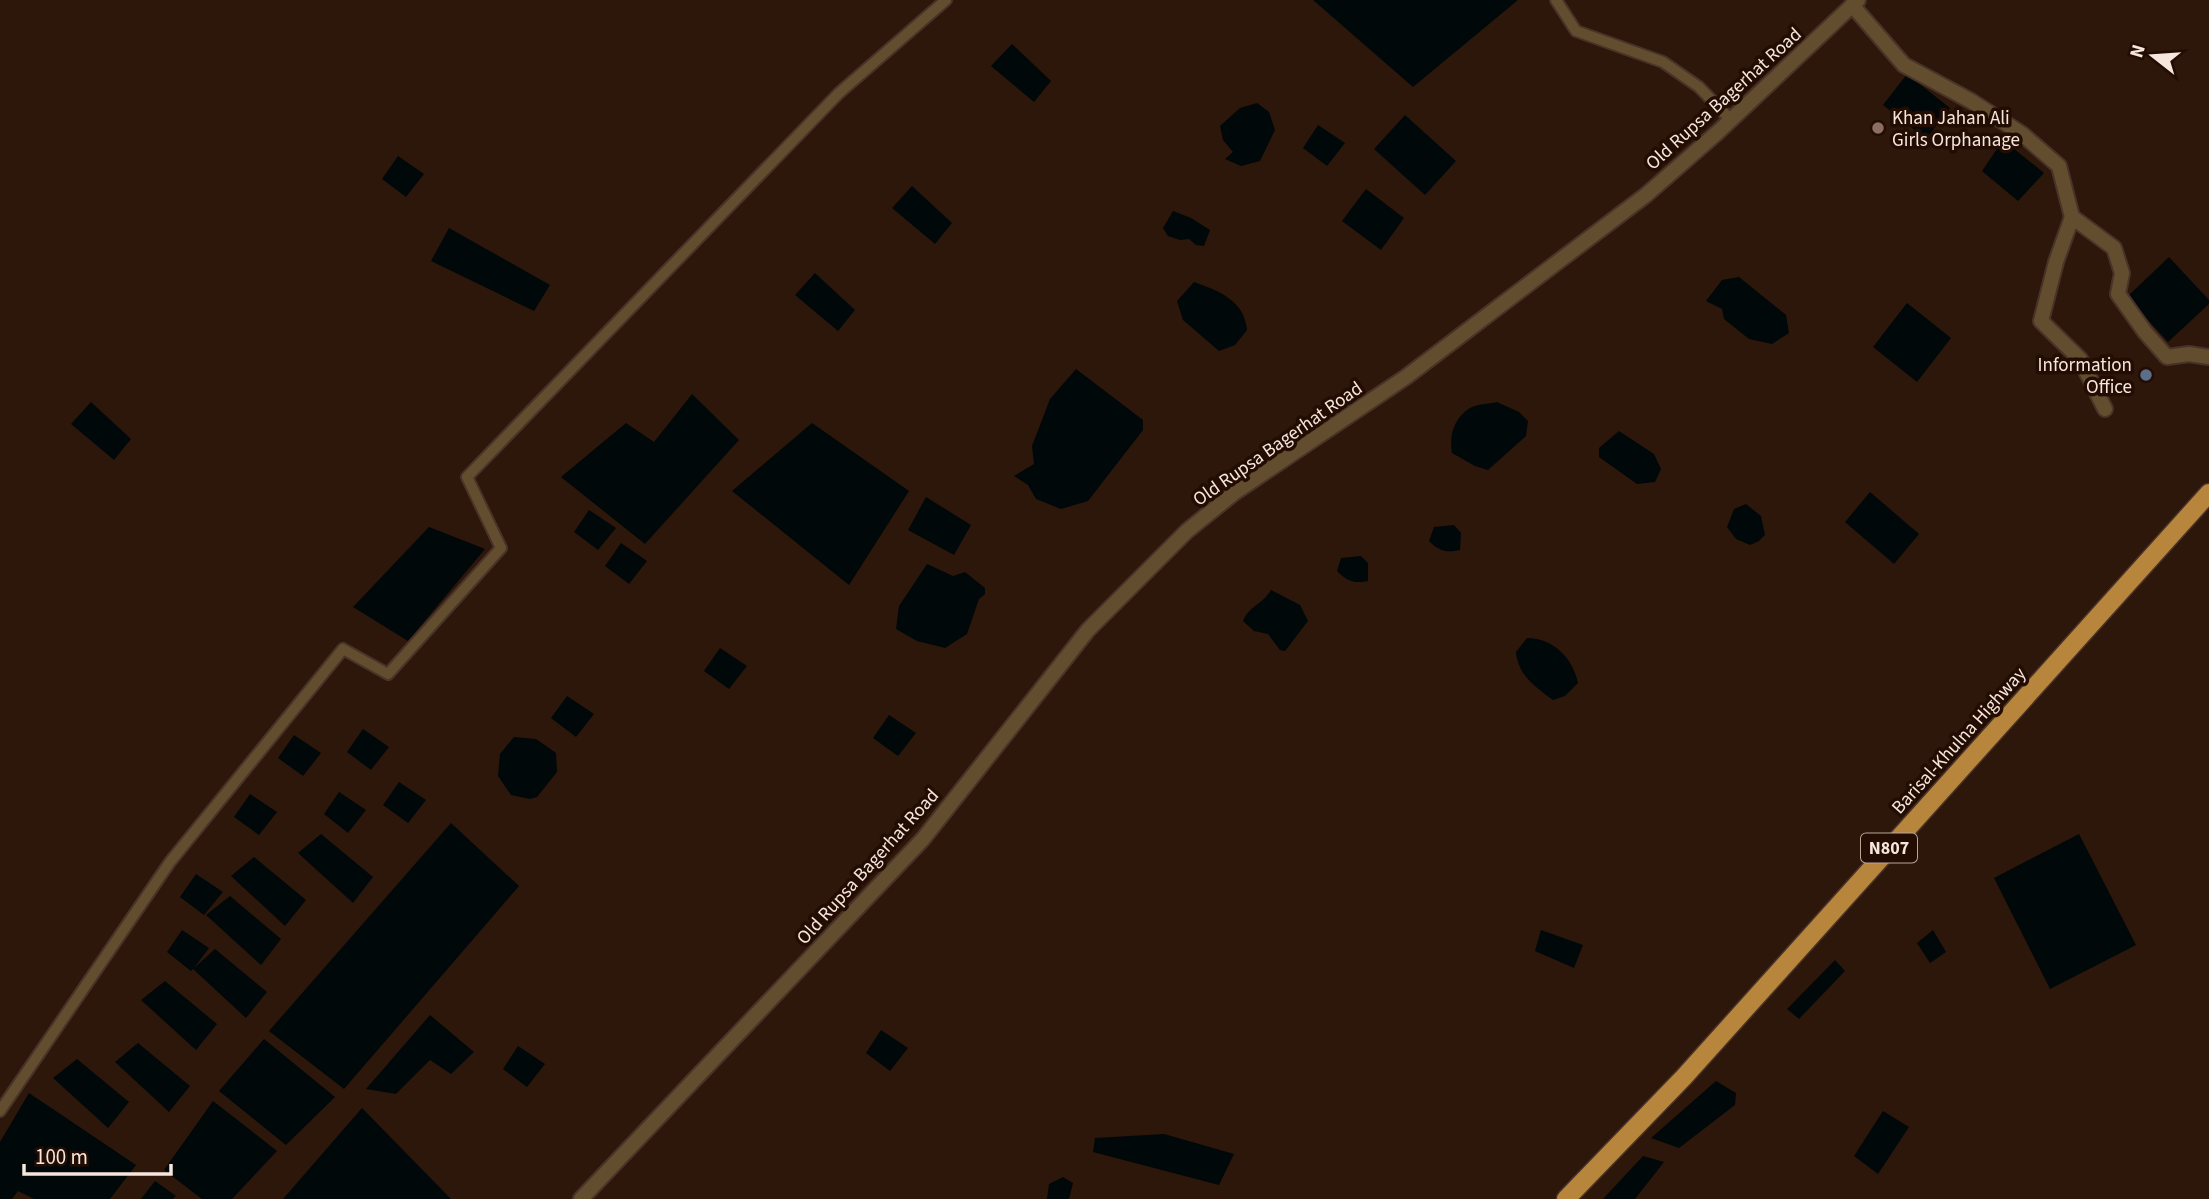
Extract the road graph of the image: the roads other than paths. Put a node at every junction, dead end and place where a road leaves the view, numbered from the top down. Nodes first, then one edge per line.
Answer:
1 (946, 0) edge
2 (1556, 0) edge
3 (1855, 3) edge
4 (1731, 120) junction
5 (2072, 217) junction
6 (2209, 357) edge
7 (2105, 409) dead end
8 (2209, 493) edge
9 (0, 1111) edge
10 (581, 1199) edge
11 (1566, 1199) edge

1 - 9 street
2 - 4 street
3 - 4 street, Old Rupsa Bagerhat Road
3 - 5 street
4 - 10 street, Old Rupsa Bagerhat Road
5 - 6 street
5 - 7 street
8 - 11 highway, Barisal-Khulna Highway / N807

